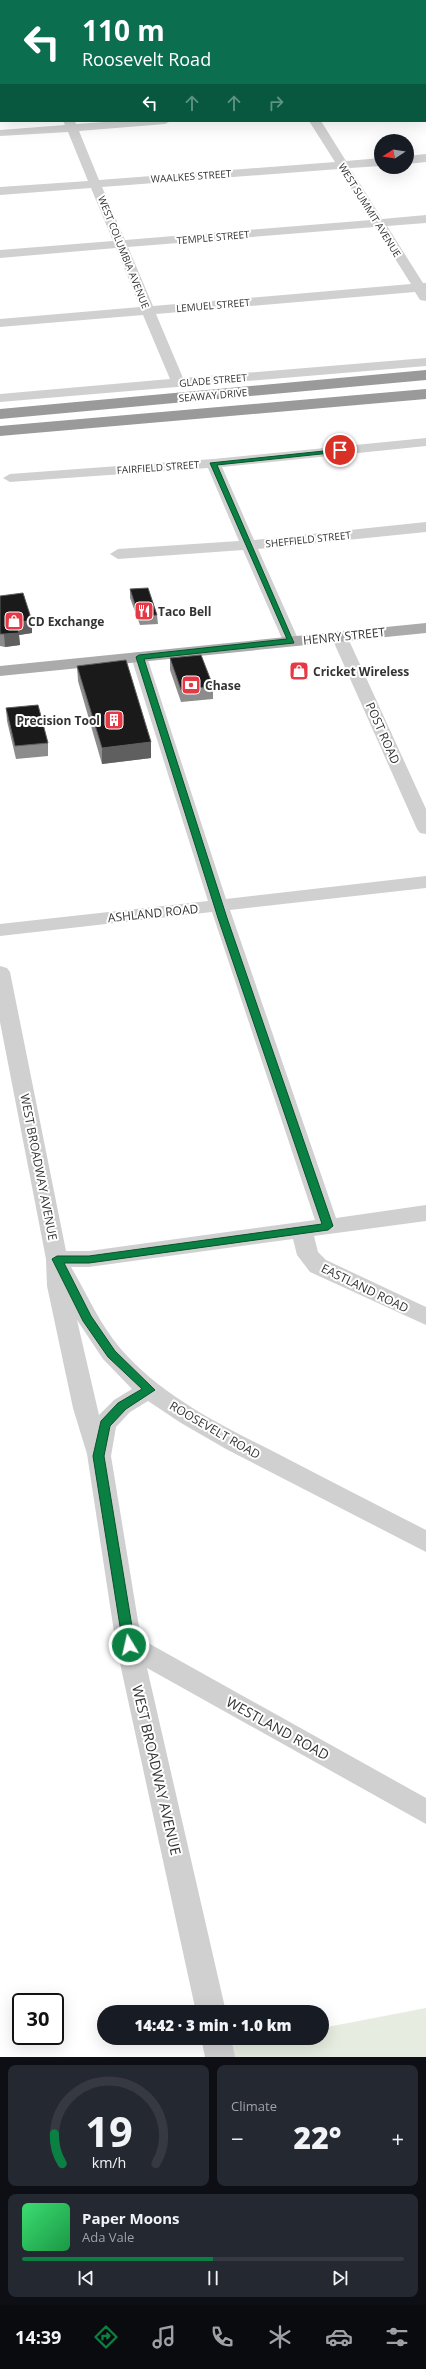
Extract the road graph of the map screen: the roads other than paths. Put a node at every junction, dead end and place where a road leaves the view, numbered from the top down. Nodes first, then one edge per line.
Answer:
1 (134, 122) edge
2 (316, 122) edge
3 (71, 124) edge
4 (0, 133) edge
5 (426, 158) edge
6 (414, 159) edge
7 (374, 163) edge
8 (342, 165) junction
9 (96, 184) junction
10 (0, 191) edge
11 (426, 219) edge
12 (378, 223) junction
13 (121, 244) junction
14 (0, 254) edge
15 (422, 288) edge
16 (426, 299) edge
17 (148, 311) junction
18 (0, 323) edge
19 (426, 362) edge
20 (426, 375) edge
21 (426, 379) edge
22 (178, 383) junction
23 (426, 394) edge
24 (0, 398) edge
25 (236, 410) junction
26 (0, 414) edge
27 (0, 431) edge
28 (426, 442) edge
29 (213, 463) junction
30 (10, 478) dead end
31 (426, 527) edge
32 (247, 545) junction
33 (118, 554) dead end
34 (426, 628) edge
35 (339, 636) junction
36 (291, 641) junction
37 (139, 657) junction
38 (0, 671) edge
39 (426, 829) edge
40 (426, 882) edge
41 (219, 905) junction
42 (0, 930) edge
43 (0, 972) edge
44 (426, 1213) edge
45 (328, 1226) junction
46 (301, 1230) junction
47 (57, 1259) junction
48 (426, 1317) edge
49 (149, 1390) junction
50 (99, 1456) junction
51 (426, 1542) edge
52 (129, 1645) junction
53 (426, 1812) edge
54 (209, 2005) edge
55 (217, 2045) edge
56 (220, 2057) edge

1 - 3 street
2 - 8 street, WEST SUMMIT AVENUE
3 - 4 street
3 - 9 street, WEST COLUMBIA AVENUE
5 - 6 street
7 - 8 street, WAALKES STREET
8 - 9 street, WAALKES STREET
8 - 12 street, WEST SUMMIT AVENUE
9 - 10 street, WAALKES STREET
9 - 13 street, WEST COLUMBIA AVENUE
11 - 12 street, TEMPLE STREET
12 - 13 street, TEMPLE STREET
12 - 15 street, WEST SUMMIT AVENUE
13 - 14 street, TEMPLE STREET
13 - 17 street, WEST COLUMBIA AVENUE
15 - 16 street, WEST SUMMIT AVENUE
15 - 17 street, LEMUEL STREET
17 - 18 street, LEMUEL STREET
17 - 22 street, WEST COLUMBIA AVENUE
19 - 22 street, GLADE STREET
20 - 26 highway, SEAWAY DRIVE
21 - 25 highway
22 - 24 street, GLADE STREET
23 - 25 highway, SEAWAY DRIVE
25 - 27 highway, SEAWAY DRIVE
28 - 29 street, FAIRFIELD STREET
29 - 30 street, FAIRFIELD STREET
29 - 32 street
31 - 32 street, SHEFFIELD STREET
32 - 33 street, SHEFFIELD STREET
32 - 36 street
34 - 35 main road, HENRY STREET
35 - 36 main road, HENRY STREET
35 - 39 street, POST ROAD
36 - 37 main road, HENRY STREET
37 - 38 main road, HENRY STREET
37 - 41 street
40 - 41 street, ASHLAND ROAD
41 - 42 street, ASHLAND ROAD
41 - 45 street
43 - 47 street, WEST BROADWAY AVENUE
44 - 45 street
45 - 46 street
46 - 47 street
46 - 48 street, EASTLAND ROAD
47 - 49 street, ROOSEVELT ROAD
47 - 50 street, WEST BROADWAY AVENUE
49 - 50 street, WEST BROADWAY AVENUE
49 - 51 street, ROOSEVELT ROAD
50 - 52 street, WEST BROADWAY AVENUE
52 - 53 street, WESTLAND ROAD
52 - 54 street, WEST BROADWAY AVENUE
55 - 56 street

